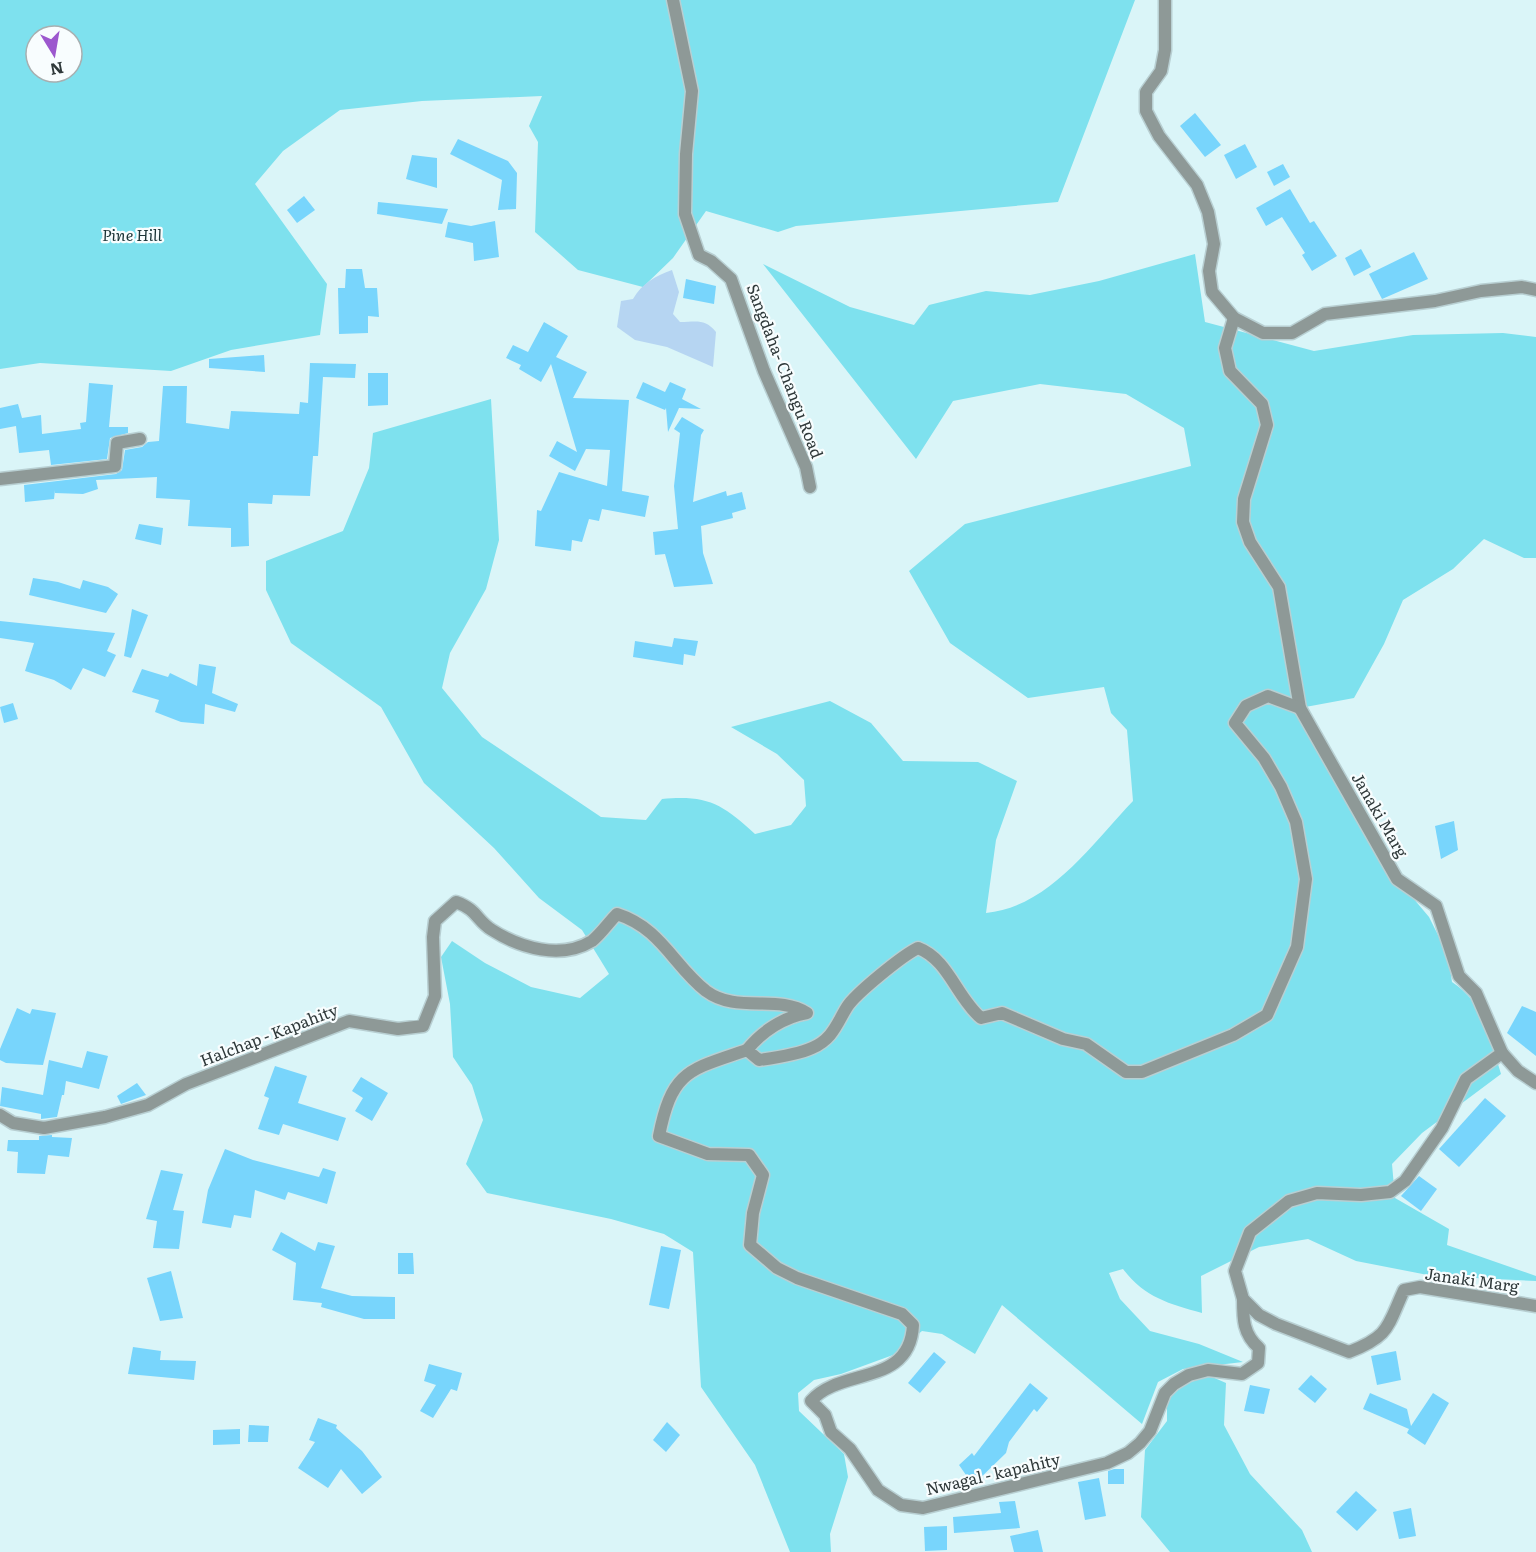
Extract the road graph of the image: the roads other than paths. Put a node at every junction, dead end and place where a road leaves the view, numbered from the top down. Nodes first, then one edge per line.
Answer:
1 (673, 0) edge
2 (1165, 0) edge
3 (1536, 290) edge
4 (1234, 318) junction
5 (140, 439) dead end
6 (0, 479) edge
7 (810, 487) dead end
8 (1300, 708) junction
9 (747, 1050) junction
10 (1502, 1053) junction
11 (1536, 1083) edge
12 (0, 1114) edge
13 (1243, 1299) junction
14 (1536, 1306) edge

1 - 7 street, Sangdaha- Changu Road
2 - 4 street
3 - 4 street
4 - 8 street, Janaki Marg
5 - 6 street
8 - 9 street
8 - 10 street, Janaki Marg
9 - 12 street, Halchap - Kapahity
9 - 13 street, Nwagal - kapahity
10 - 11 street
10 - 13 street
13 - 14 street, Janaki Marg

